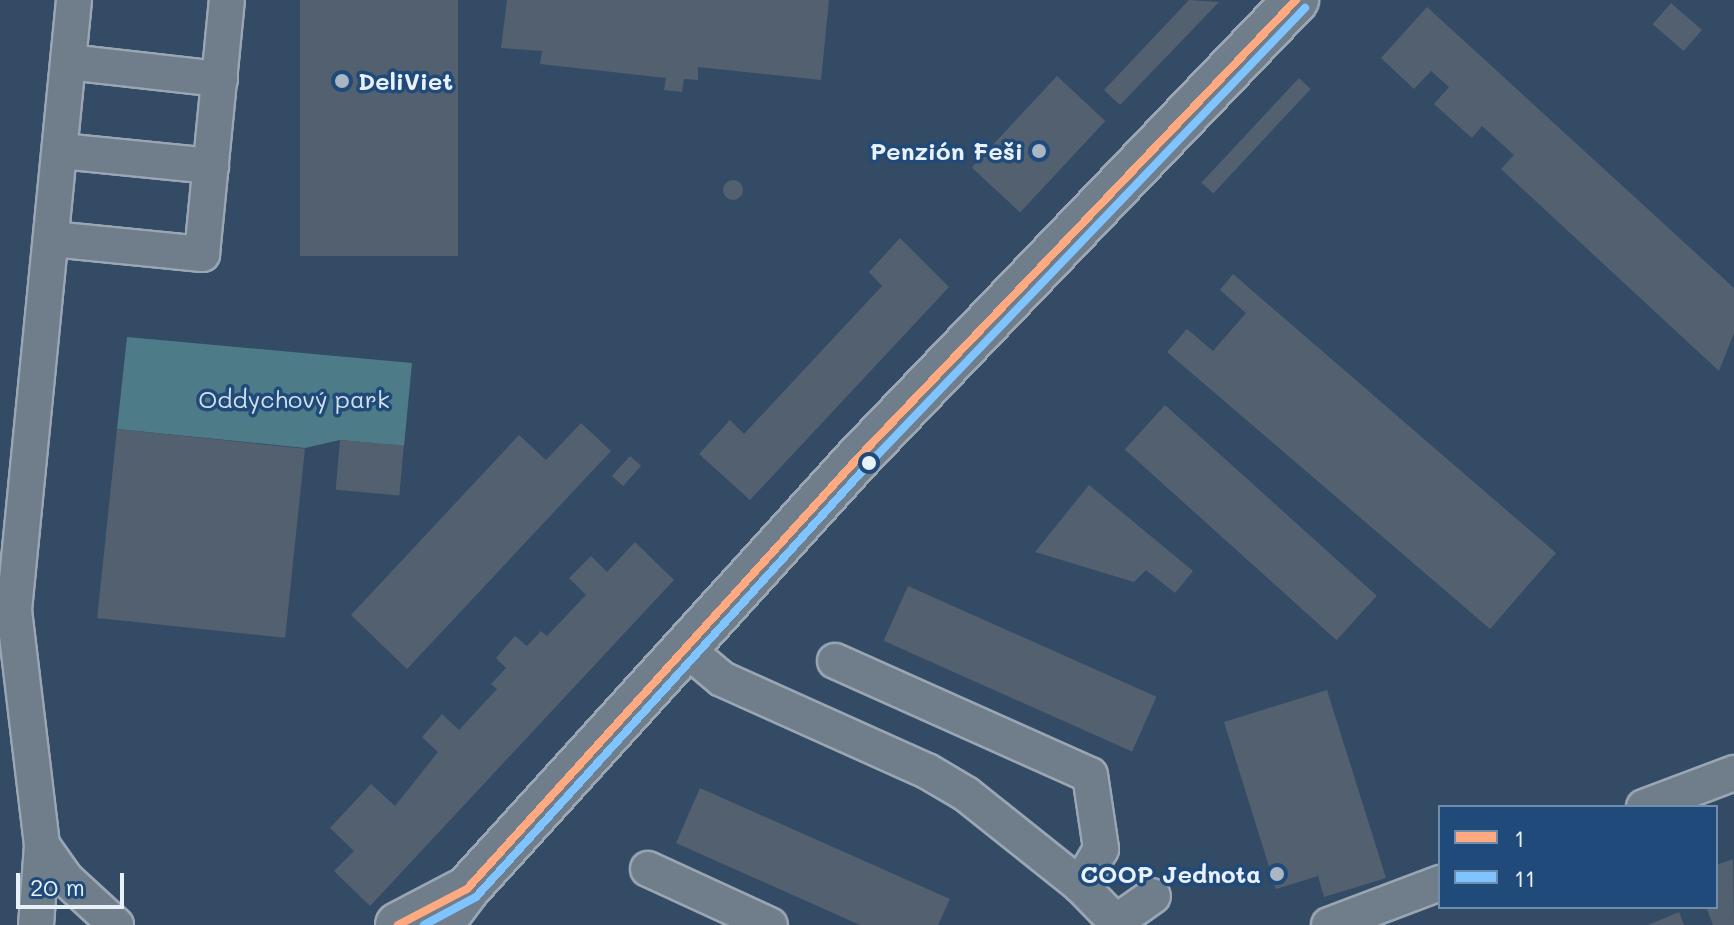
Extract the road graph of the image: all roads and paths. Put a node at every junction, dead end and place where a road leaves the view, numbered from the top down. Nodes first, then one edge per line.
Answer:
1 (74, 0) edge
2 (227, 0) edge
3 (1296, 0) edge
4 (68, 62) junction
5 (220, 79) junction
6 (61, 151) junction
7 (211, 166) junction
8 (52, 239) junction
9 (7, 609) edge
10 (685, 648) junction
11 (835, 661) dead end
12 (1734, 773) edge
13 (1649, 805) edge
14 (42, 845) junction
15 (648, 869) dead end
16 (1438, 884) edge
17 (1080, 885) junction
18 (467, 889) junction
19 (1153, 896) dead end
20 (1117, 923) edge
21 (37, 924) edge
22 (116, 925) edge
23 (400, 925) edge
24 (440, 925) edge
25 (770, 925) edge
26 (1329, 925) edge

1 - 4 street
2 - 5 street
3 - 10 main road
4 - 5 street
4 - 6 street
5 - 7 street
6 - 7 street
6 - 8 street
7 - 8 street
8 - 9 street
9 - 14 street
10 - 17 street
10 - 18 main road
11 - 17 street
12 - 13 street
14 - 21 street
14 - 22 street
15 - 25 street
16 - 26 street
17 - 20 street
18 - 23 main road
18 - 24 main road
19 - 20 street

